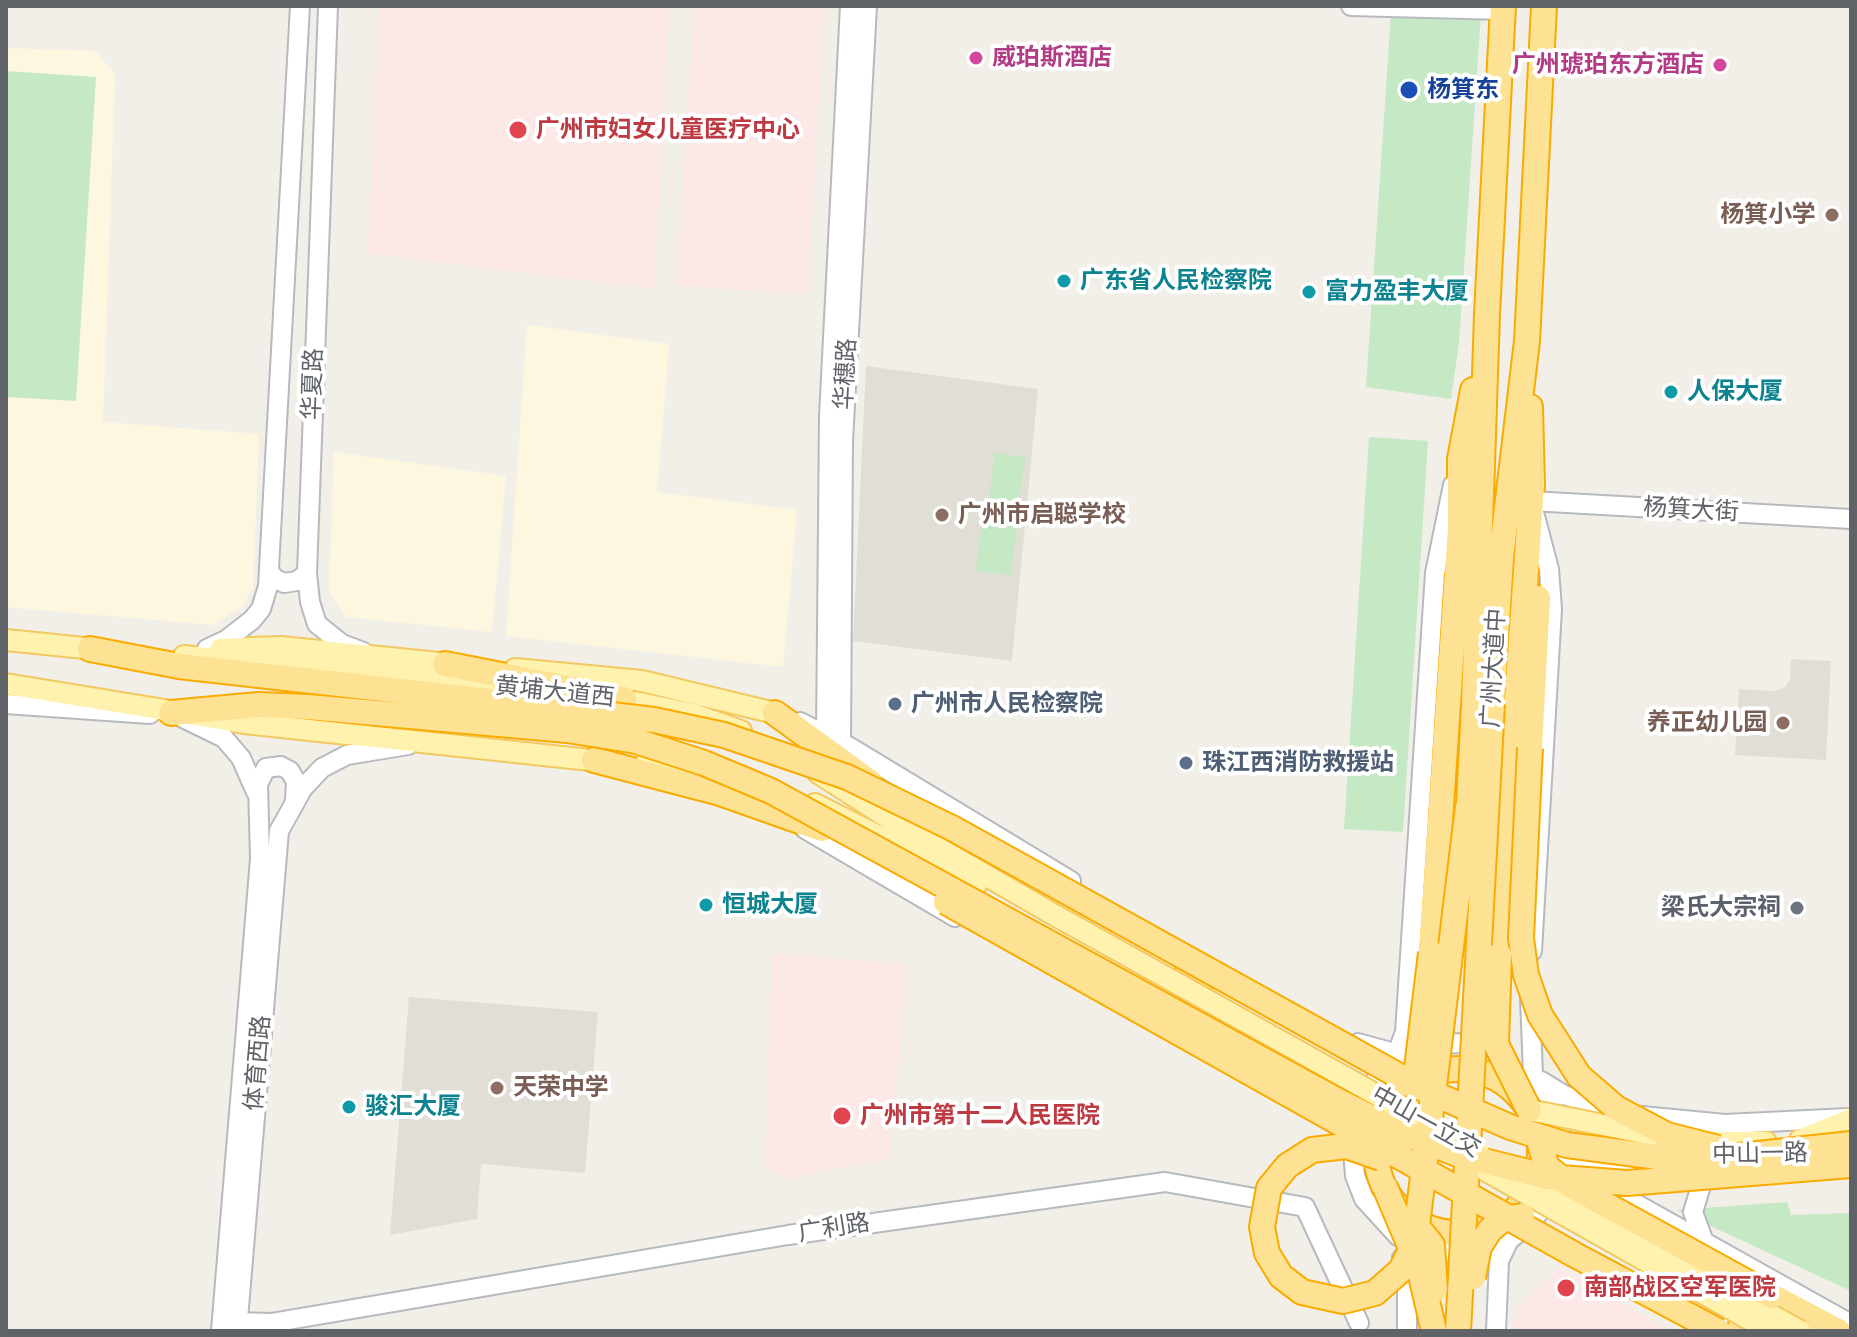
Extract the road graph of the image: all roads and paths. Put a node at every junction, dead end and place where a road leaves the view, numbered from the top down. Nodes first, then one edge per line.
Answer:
1 (293, 6) edge
2 (300, 6) edge
3 (328, 6) edge
4 (850, 6) edge
5 (867, 6) edge
6 (1351, 6) edge
7 (1544, 6) edge
8 (1503, 8) edge
9 (295, 63) junction
10 (1487, 314) junction
11 (1527, 341) junction
12 (1460, 459) junction
13 (1531, 501) junction
14 (1851, 519) edge
15 (269, 571) junction
16 (307, 573) junction
17 (6, 640) edge
18 (90, 649) junction
19 (189, 657) junction
20 (445, 664) junction
21 (6, 684) edge
22 (624, 699) junction
23 (6, 704) edge
24 (1483, 705) junction
25 (171, 713) junction
26 (775, 713) junction
27 (569, 720) junction
28 (834, 738) junction
29 (426, 743) junction
30 (594, 760) junction
31 (295, 799) junction
32 (259, 803) junction
33 (1468, 807) junction
34 (779, 812) junction
35 (871, 846) junction
36 (1048, 918) junction
37 (1188, 971) junction
38 (1425, 1005) junction
39 (1160, 1012) junction
40 (1495, 1016) junction
41 (1396, 1058) junction
42 (1533, 1075) junction
43 (1411, 1084) junction
44 (1529, 1110) junction
45 (1851, 1118) edge
46 (1851, 1135) edge
47 (1539, 1141) junction
48 (1670, 1145) junction
49 (1794, 1145) junction
50 (1851, 1147) edge
51 (1561, 1157) junction
52 (1352, 1159) junction
53 (1377, 1161) junction
54 (1851, 1165) edge
55 (1851, 1174) edge
56 (1385, 1187) junction
57 (1457, 1189) junction
58 (1700, 1189) junction
59 (1402, 1225) junction
60 (1506, 1229) junction
61 (1704, 1242) junction
62 (1772, 1296) junction
63 (1359, 1323) dead end
64 (1851, 1324) edge
65 (232, 1328) edge
66 (1407, 1331) edge
67 (1434, 1331) edge
68 (1445, 1331) edge
69 (1458, 1331) edge
70 (1469, 1331) edge
71 (1496, 1331) edge
72 (1699, 1331) edge
73 (1733, 1331) edge
74 (1770, 1331) edge
75 (1800, 1331) edge
76 (1838, 1331) edge

1 - 9 street
2 - 9 street, 华夏路
3 - 16 street, 华夏路
4 - 28 street, 华穗路
5 - 28 street, 华穗路
6 - 8 street
7 - 11 highway, 广州大道中
8 - 10 highway, 广州大道中
9 - 15 street, 华夏路
10 - 12 highway
10 - 24 highway, 广州大道中
11 - 13 highway
11 - 24 highway, 广州大道中
12 - 38 highway, bridge
12 - 41 street
13 - 14 street, 杨箕大街
13 - 40 highway, bridge
13 - 42 street
13 - 49 highway, bridge
15 - 16 street
15 - 19 street, 华夏路
16 - 20 street, 华夏路
17 - 18 main road, 黄埔大道西
18 - 19 main road, 黄埔大道西
18 - 27 highway
19 - 20 main road
19 - 22 main road, 黄埔大道西
20 - 22 highway
20 - 26 main road
21 - 25 main road
22 - 36 main road, 黄埔大道西
23 - 25 street
24 - 33 highway, 广州大道中, bridge
24 - 69 highway, 广州大道中, bridge
25 - 27 highway
25 - 29 main road
25 - 32 street
26 - 28 street
26 - 37 highway
27 - 35 highway, bridge
27 - 49 highway, bridge
28 - 41 street
29 - 30 main road
29 - 31 street, 体育西路
30 - 34 highway
30 - 36 main road
31 - 32 street
31 - 65 street, 体育西路
32 - 65 street, 体育西路
33 - 57 highway, bridge
33 - 68 highway, 广州大道中, bridge
34 - 39 highway
34 - 52 street
35 - 54 highway, bridge
35 - 57 highway, bridge
36 - 74 main road, 中山一立交, bridge
36 - 75 main road, 中山一立交, bridge
37 - 39 highway
37 - 43 highway, bridge
38 - 40 highway, bridge
38 - 43 highway, bridge
39 - 53 highway, bridge
40 - 44 highway, bridge
41 - 42 street
41 - 52 street
42 - 45 street
42 - 51 street
43 - 44 highway, bridge
43 - 53 highway, bridge
44 - 47 highway, bridge
44 - 48 main road, bridge
45 - 49 main road
46 - 49 main road, 中山一路
47 - 48 main road, bridge
47 - 60 highway, bridge
47 - 62 highway, bridge
48 - 49 main road, 中山一路
48 - 50 main road, 中山一路
49 - 50 highway, bridge
51 - 58 street
51 - 60 street
51 - 61 street
52 - 59 street
53 - 56 highway
55 - 58 street
56 - 59 highway, bridge
56 - 67 highway, bridge
57 - 73 highway, bridge
58 - 61 street
59 - 60 highway, bridge
59 - 66 street
59 - 67 highway, bridge
60 - 70 highway, bridge
60 - 71 street
60 - 72 street
60 - 73 highway, bridge
61 - 64 street
62 - 73 street
62 - 76 highway
63 - 65 street, 广利路

